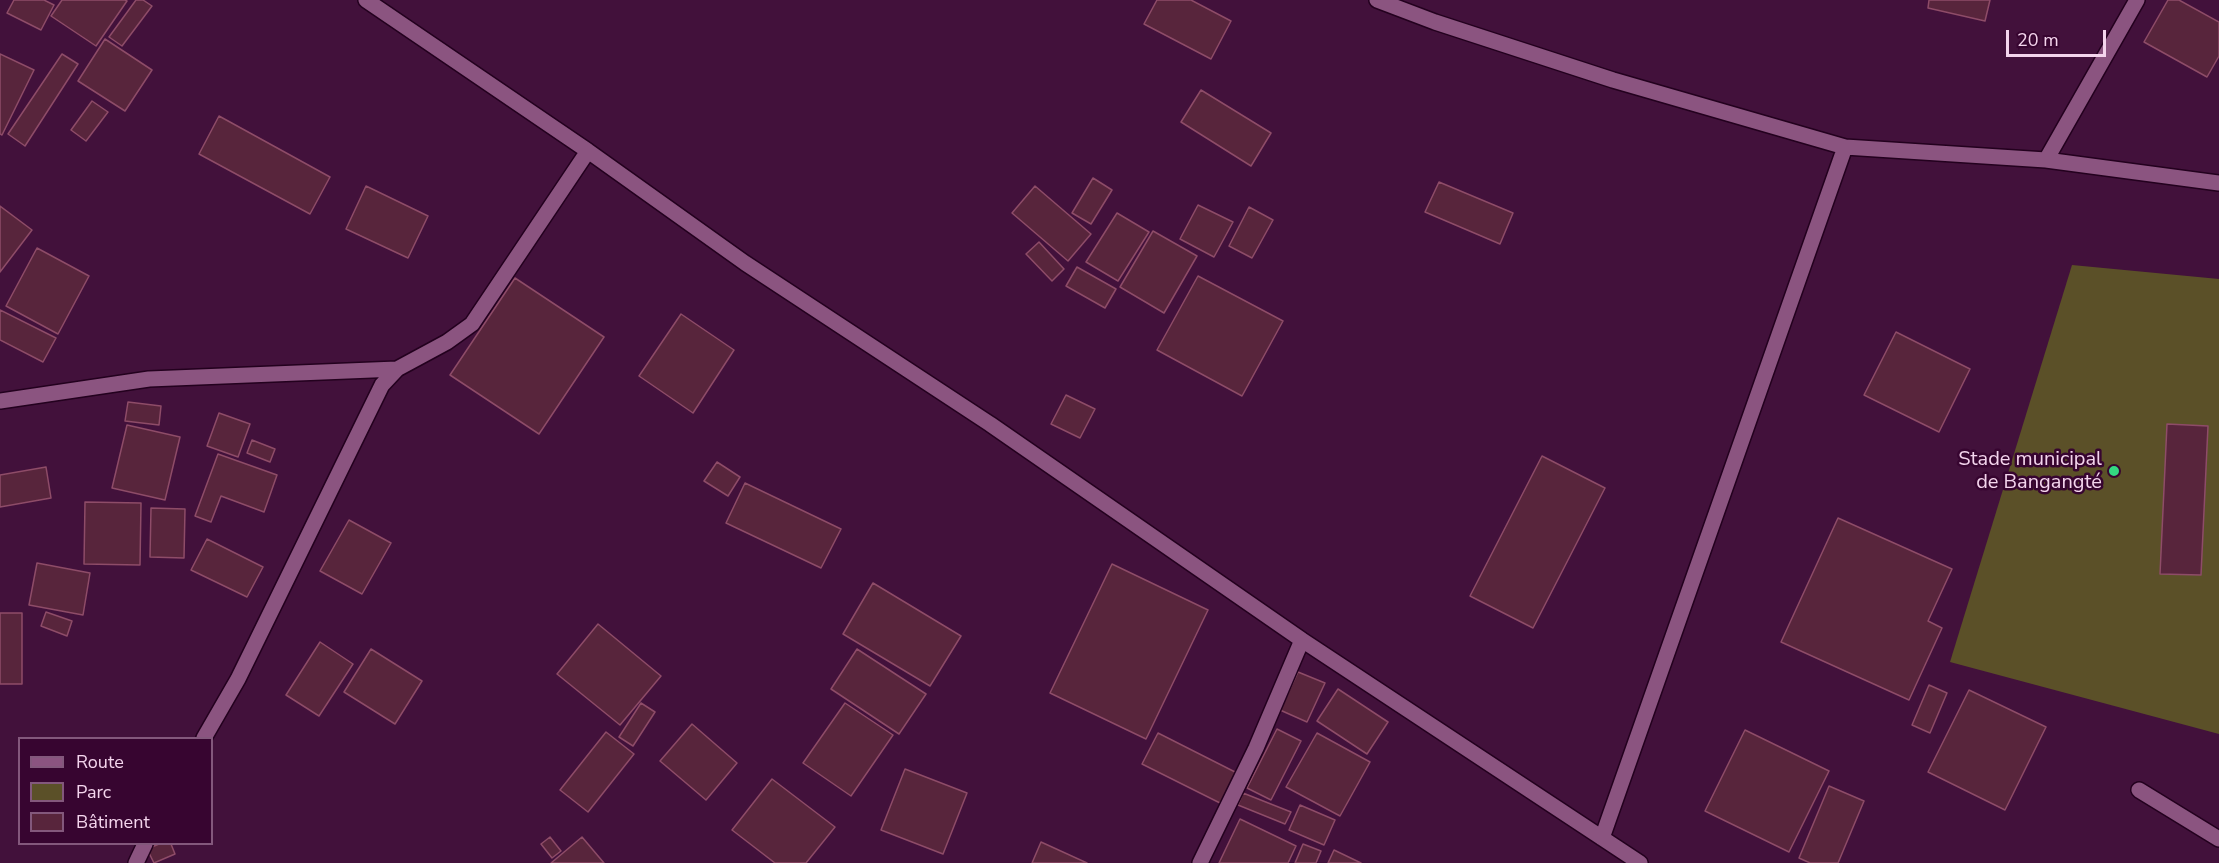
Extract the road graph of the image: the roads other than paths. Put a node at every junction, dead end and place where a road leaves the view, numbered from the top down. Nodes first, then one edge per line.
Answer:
1 (366, 0) edge
2 (1377, 0) edge
3 (2137, 0) edge
4 (1845, 147) junction
5 (588, 151) junction
6 (2046, 160) junction
7 (2219, 183) edge
8 (397, 369) junction
9 (0, 401) edge
10 (1302, 640) junction
11 (205, 737) edge
12 (2139, 790) dead end
13 (1602, 838) junction
14 (2219, 839) edge
15 (144, 845) edge
16 (136, 863) edge
17 (1200, 863) edge
18 (1640, 863) edge

1 - 5 street
2 - 4 street
3 - 6 street
4 - 6 street
4 - 13 street
5 - 8 street
5 - 10 street
6 - 7 street
8 - 9 street
8 - 11 street
10 - 13 street
10 - 17 street
12 - 14 street
13 - 18 street
15 - 16 street

